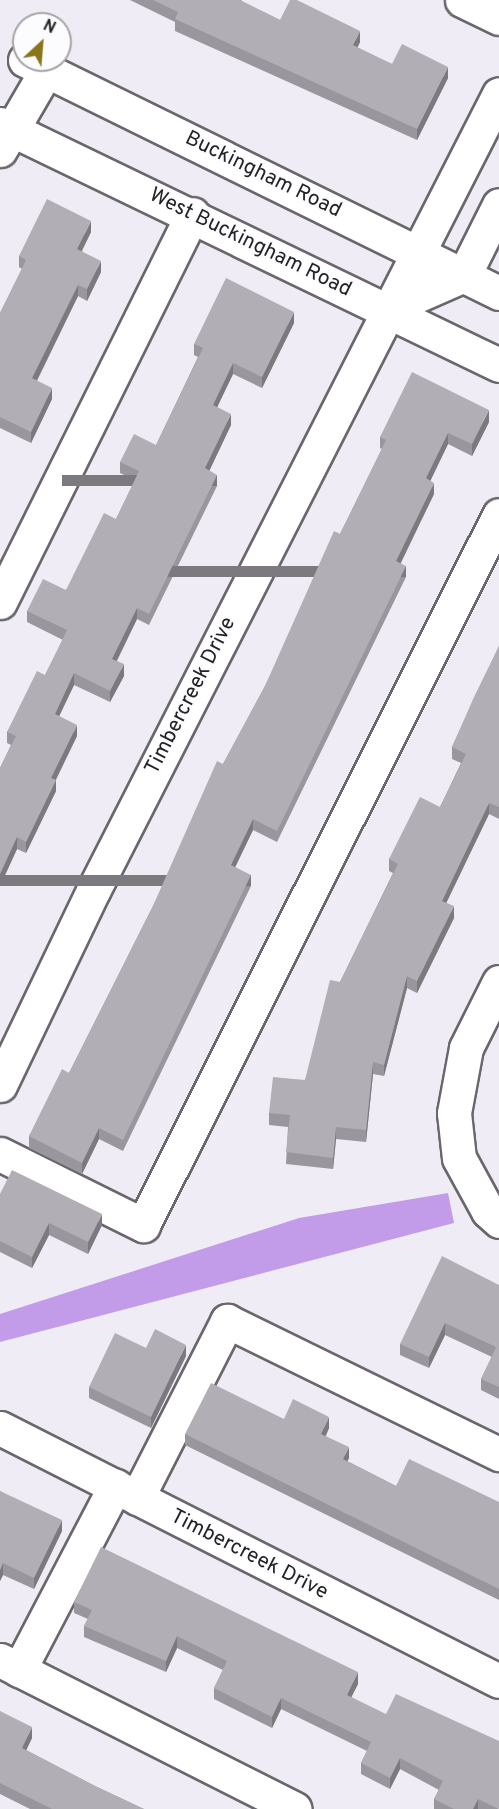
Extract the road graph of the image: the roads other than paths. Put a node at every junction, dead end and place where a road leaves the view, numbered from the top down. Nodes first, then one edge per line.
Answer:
1 (462, 0) edge
2 (499, 18) edge
3 (29, 72) edge
4 (48, 72) edge
5 (499, 94) edge
6 (4, 134) edge
7 (193, 214) junction
8 (497, 215) edge
9 (416, 252) junction
10 (464, 275) junction
11 (499, 293) edge
12 (387, 309) junction
13 (499, 365) edge
14 (499, 516) edge
15 (0, 602) edge
16 (499, 982) edge
17 (0, 1085) edge
18 (0, 1154) edge
19 (499, 1221) edge
20 (0, 1428) edge
21 (499, 1454) edge
22 (126, 1492) junction
23 (10, 1665) edge
24 (499, 1681) edge
25 (295, 1809) edge

1 - 2 street
3 - 6 street
4 - 9 street, Buckingham Road
5 - 9 street, Timbercreek Drive
6 - 7 street, West Buckingham Road
7 - 12 street, West Buckingham Road
7 - 15 street
8 - 10 street
9 - 10 street, Buckingham Road
9 - 12 street, Timbercreek Drive
10 - 11 street, Buckingham Road
10 - 12 street
12 - 13 street, West Buckingham Road
12 - 17 street, Timbercreek Drive
14 - 18 street
16 - 19 street
20 - 22 street, Timbercreek Drive
21 - 22 street
22 - 23 street
22 - 24 street, Timbercreek Drive
23 - 25 street

